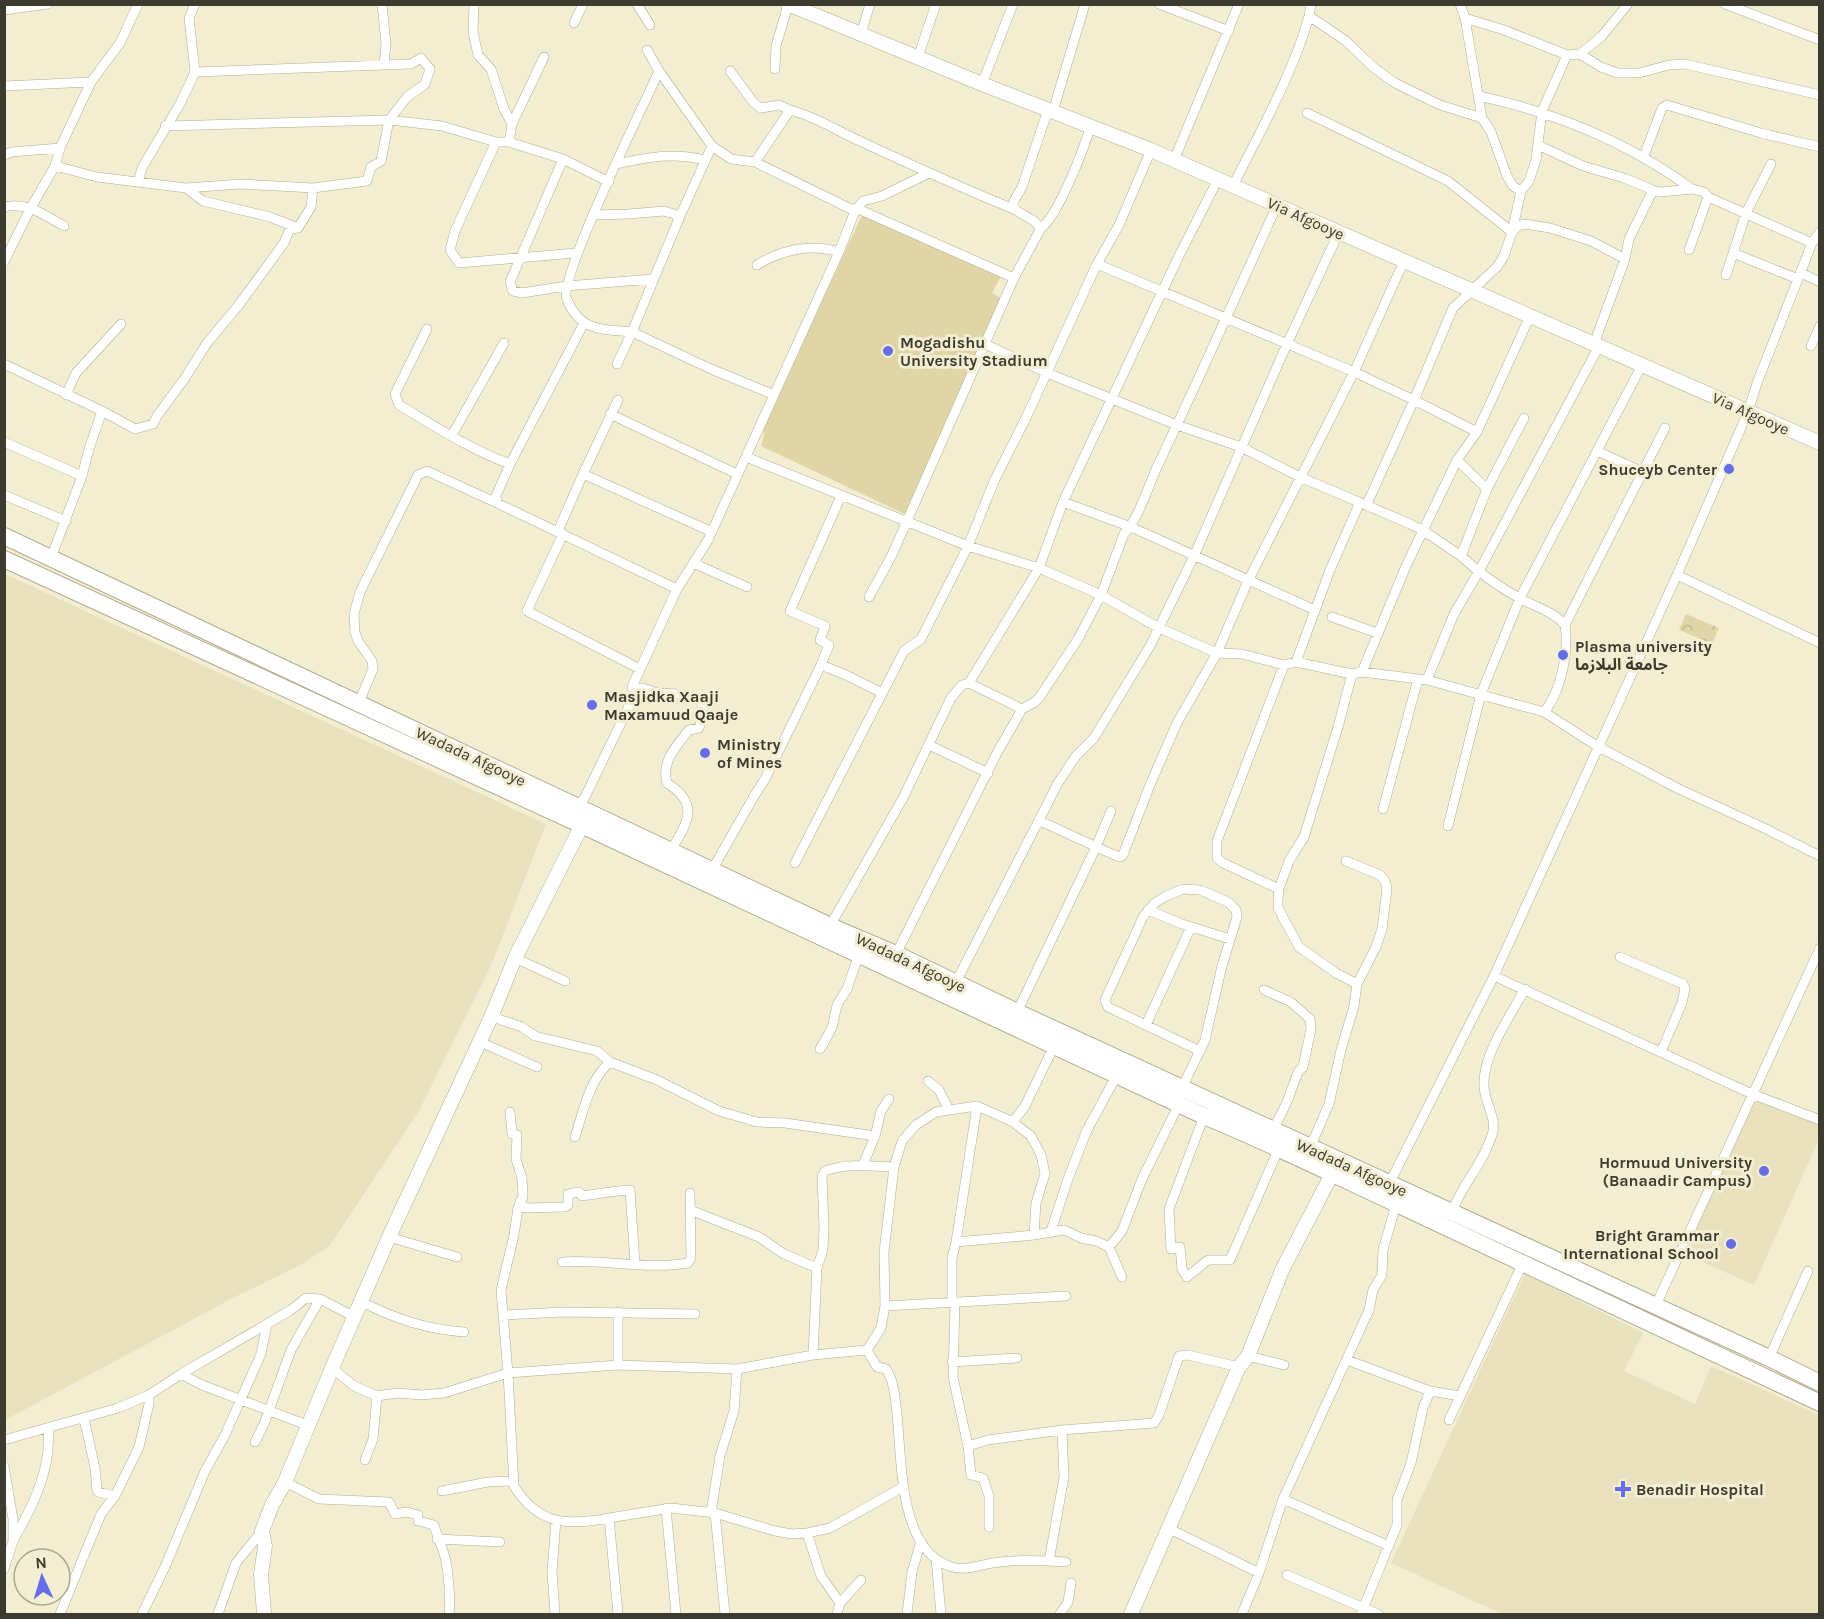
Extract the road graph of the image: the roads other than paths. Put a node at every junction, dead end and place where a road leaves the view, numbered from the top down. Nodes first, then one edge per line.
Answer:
1 (48, 4) edge
2 (195, 4) edge
3 (382, 4) edge
4 (474, 4) edge
5 (583, 4) edge
6 (637, 4) edge
7 (870, 4) edge
8 (936, 4) edge
9 (1013, 4) edge
10 (1085, 4) edge
11 (1239, 4) edge
12 (1311, 4) edge
13 (1460, 4) edge
14 (1628, 4) edge
15 (1725, 4) edge
16 (134, 5) edge
17 (794, 6) edge
18 (1165, 6) edge
19 (4, 10) edge
20 (1309, 16) junction
21 (1465, 18) junction
22 (574, 23) dead end
23 (650, 25) dead end
24 (1229, 31) junction
25 (861, 34) junction
26 (1820, 40) edge
27 (647, 50) dead end
28 (1580, 54) junction
29 (1567, 55) junction
30 (544, 57) dead end
31 (918, 57) junction
32 (384, 65) junction
33 (775, 69) dead end
34 (659, 71) junction
35 (730, 71) dead end
36 (195, 72) junction
37 (91, 82) junction
38 (982, 84) junction
39 (4, 86) edge
40 (1820, 95) edge
41 (1479, 96) junction
42 (790, 110) junction
43 (1051, 110) junction
44 (1542, 111) junction
45 (1307, 113) dead end
46 (1482, 118) junction
47 (389, 120) junction
48 (512, 124) junction
49 (1092, 125) junction
50 (165, 126) junction
51 (496, 141) junction
52 (509, 142) junction
53 (1538, 145) junction
54 (712, 146) junction
55 (1820, 147) edge
56 (60, 148) junction
57 (1151, 150) junction
58 (4, 155) edge
59 (1644, 156) junction
60 (563, 159) junction
61 (705, 160) junction
62 (1174, 160) junction
63 (755, 162) junction
64 (616, 164) junction
65 (1771, 164) dead end
66 (55, 166) junction
67 (929, 173) junction
68 (1218, 179) junction
69 (138, 182) junction
70 (609, 182) junction
71 (1233, 186) junction
72 (186, 188) junction
73 (313, 188) junction
74 (1693, 189) junction
75 (1521, 190) junction
76 (1653, 190) junction
77 (1708, 197) junction
78 (1277, 205) junction
79 (4, 207) edge
80 (30, 209) junction
81 (855, 209) junction
82 (1014, 209) junction
83 (1746, 213) junction
84 (594, 214) junction
85 (680, 216) junction
86 (64, 226) dead end
87 (298, 228) junction
88 (1041, 228) junction
89 (1339, 232) junction
90 (1512, 232) junction
91 (1820, 232) edge
92 (1812, 243) junction
93 (1689, 250) dead end
94 (839, 252) junction
95 (576, 253) junction
96 (1733, 254) junction
97 (519, 258) junction
98 (1624, 259) junction
99 (1404, 261) junction
100 (4, 262) edge
101 (1097, 264) junction
102 (757, 265) dead end
103 (1726, 275) dead end
104 (1799, 276) junction
105 (1014, 278) junction
106 (653, 279) junction
107 (1820, 282) edge
108 (566, 286) junction
109 (1163, 290) junction
110 (1471, 290) junction
111 (1530, 316) junction
112 (1226, 318) junction
113 (584, 323) junction
114 (121, 324) dead end
115 (1820, 326) edge
116 (428, 329) dead end
117 (632, 332) junction
118 (504, 343) dead end
119 (985, 344) junction
120 (1287, 344) junction
121 (1597, 345) junction
122 (1811, 345) dead end
123 (4, 364) edge
124 (617, 364) dead end
125 (1642, 365) junction
126 (1354, 372) junction
127 (1047, 373) junction
128 (772, 394) junction
129 (66, 395) junction
130 (1111, 397) junction
131 (618, 400) dead end
132 (1414, 400) junction
133 (102, 411) junction
134 (1748, 412) junction
135 (610, 414) junction
136 (1524, 418) dead end
137 (1177, 425) junction
138 (1665, 428) dead end
139 (1477, 432) junction
140 (452, 435) junction
141 (4, 442) edge
142 (1820, 443) edge
143 (1241, 447) junction
144 (1597, 451) junction
145 (746, 457) junction
146 (1457, 460) junction
147 (510, 464) junction
148 (1643, 472) junction
149 (583, 474) junction
150 (737, 474) junction
151 (82, 476) junction
152 (1300, 477) junction
153 (1488, 489) junction
154 (4, 495) edge
155 (841, 496) junction
156 (1063, 502) junction
157 (1364, 503) junction
158 (497, 504) junction
159 (66, 521) junction
160 (907, 522) junction
161 (1131, 527) junction
162 (710, 531) junction
163 (1424, 531) junction
164 (561, 533) junction
165 (4, 536) edge
166 (968, 546) junction
167 (1194, 556) junction
168 (1461, 556) junction
169 (51, 558) junction
170 (4, 559) edge
171 (693, 563) junction
172 (1039, 568) junction
173 (1478, 573) junction
174 (1677, 575) junction
175 (1248, 581) junction
176 (747, 587) dead end
177 (677, 590) junction
178 (1101, 595) junction
179 (869, 597) dead end
180 (1520, 598) junction
181 (1315, 610) junction
182 (1332, 617) dead end
183 (1565, 625) junction
184 (1159, 628) junction
185 (1377, 633) junction
186 (1820, 643) edge
187 (1217, 653) junction
188 (1296, 662) junction
189 (821, 665) junction
190 (1284, 665) junction
191 (640, 669) junction
192 (1357, 673) junction
193 (1423, 680) junction
194 (969, 683) junction
195 (632, 687) junction
196 (882, 693) junction
197 (1481, 694) junction
198 (359, 702) junction
199 (1022, 709) junction
200 (1544, 712) junction
201 (928, 745) junction
202 (1598, 746) junction
203 (988, 773) junction
204 (1383, 809) dead end
205 (1111, 811) dead end
206 (579, 815) junction
207 (1040, 821) junction
208 (1448, 825) dead end
209 (1096, 847) junction
210 (671, 850) junction
211 (1820, 856) edge
212 (1346, 861) dead end
213 (795, 863) dead end
214 (712, 870) junction
215 (1279, 889) junction
216 (1148, 910) junction
217 (1191, 927) junction
218 (829, 933) junction
219 (1230, 939) junction
220 (1820, 948) edge
221 (860, 954) junction
222 (1620, 957) dead end
223 (515, 958) junction
224 (893, 961) junction
225 (1494, 976) junction
226 (565, 981) dead end
227 (956, 982) junction
228 (1357, 984) junction
229 (1526, 989) junction
230 (1264, 990) dead end
231 (1017, 1012) junction
232 (492, 1014) junction
233 (1146, 1025) junction
234 (1056, 1038) junction
235 (480, 1042) junction
236 (820, 1049) dead end
237 (1200, 1051) junction
238 (1661, 1052) junction
239 (610, 1062) junction
240 (537, 1067) dead end
241 (1117, 1075) junction
242 (928, 1081) dead end
243 (1752, 1094) junction
244 (1180, 1096) junction
245 (889, 1099) dead end
246 (977, 1106) junction
247 (949, 1110) junction
248 (510, 1112) dead end
249 (1204, 1116) junction
250 (1820, 1120) edge
251 (1013, 1122) junction
252 (1273, 1130) junction
253 (875, 1136) junction
254 (575, 1137) dead end
255 (1279, 1148) junction
256 (1307, 1155) junction
257 (863, 1165) junction
258 (894, 1167) junction
259 (1332, 1174) junction
260 (690, 1193) dead end
261 (1392, 1194) junction
262 (520, 1202) junction
263 (690, 1210) junction
264 (1452, 1212) junction
265 (1051, 1231) junction
266 (1034, 1235) junction
267 (389, 1238) junction
268 (956, 1242) junction
269 (1109, 1247) junction
270 (457, 1257) dead end
271 (562, 1262) dead end
272 (1523, 1263) junction
273 (635, 1264) junction
274 (817, 1268) junction
275 (1808, 1271) dead end
276 (1122, 1277) dead end
277 (1066, 1296) dead end
278 (320, 1299) junction
279 (362, 1302) junction
280 (954, 1303) junction
281 (885, 1306) junction
282 (1655, 1307) junction
283 (618, 1312) junction
284 (695, 1314) dead end
285 (503, 1315) junction
286 (355, 1317) junction
287 (267, 1324) junction
288 (464, 1332) dead end
289 (867, 1350) junction
290 (813, 1355) junction
291 (1017, 1358) dead end
292 (1769, 1358) junction
293 (1347, 1360) junction
294 (1244, 1361) junction
295 (952, 1362) junction
296 (618, 1365) junction
297 (1284, 1365) dead end
298 (332, 1368) junction
299 (737, 1369) junction
300 (508, 1373) junction
301 (181, 1374) junction
302 (1820, 1383) edge
303 (1430, 1391) junction
304 (149, 1395) junction
305 (376, 1396) junction
306 (1460, 1396) junction
307 (240, 1398) junction
308 (1820, 1403) edge
309 (268, 1410) junction
310 (84, 1418) junction
311 (1449, 1420) dead end
312 (307, 1425) junction
313 (48, 1428) junction
314 (1062, 1430) junction
315 (4, 1440) edge
316 (255, 1442) dead end
317 (968, 1446) junction
318 (365, 1460) dead end
319 (4, 1466) edge
320 (513, 1481) junction
321 (285, 1482) junction
322 (903, 1487) junction
323 (442, 1491) dead end
324 (115, 1496) junction
325 (1283, 1498) junction
326 (666, 1509) junction
327 (713, 1513) junction
328 (609, 1518) junction
329 (556, 1520) junction
330 (989, 1527) dead end
331 (1170, 1529) junction
332 (262, 1531) junction
333 (807, 1533) junction
334 (437, 1539) junction
335 (13, 1541) junction
336 (921, 1541) junction
337 (500, 1542) dead end
338 (1389, 1546) junction
339 (936, 1559) junction
340 (1049, 1562) junction
341 (1066, 1562) dead end
342 (4, 1569) edge
343 (1259, 1573) junction
344 (1287, 1575) dead end
345 (861, 1580) dead end
346 (1071, 1582) dead end
347 (840, 1603) junction
348 (1363, 1611) edge
349 (60, 1614) edge
350 (142, 1614) edge
351 (218, 1614) edge
352 (264, 1614) edge
353 (449, 1614) edge
354 (555, 1614) edge
355 (618, 1614) edge
356 (676, 1614) edge
357 (725, 1614) edge
358 (837, 1614) edge
359 (907, 1614) edge
360 (941, 1614) edge
361 (1060, 1614) edge
362 (1131, 1614) edge
363 (1242, 1614) edge
364 (1378, 1614) edge

1 - 19 street
2 - 36 street
3 - 32 street
4 - 48 street
5 - 22 street
6 - 23 street
7 - 25 street
8 - 31 street
9 - 38 street
10 - 43 street
11 - 24 street
12 - 20 street
13 - 21 street
14 - 28 street
15 - 26 street
16 - 37 street
17 - 25 street, Via Afgooye
17 - 33 street
18 - 24 street
20 - 46 street
20 - 71 street
21 - 29 street
21 - 41 street
24 - 62 street
25 - 31 street, Via Afgooye
27 - 34 street
28 - 29 street
28 - 40 street
29 - 44 street
30 - 48 street
31 - 38 street, Via Afgooye
32 - 36 street
32 - 47 street
34 - 54 street
34 - 64 street
35 - 42 street
36 - 50 street
37 - 39 street
37 - 56 street
38 - 43 street, Via Afgooye
41 - 44 street
41 - 46 street
42 - 63 street
42 - 67 street
43 - 49 street, Via Afgooye
43 - 82 street
44 - 53 street
44 - 59 street
45 - 90 street
46 - 75 street
47 - 50 street
47 - 51 street
47 - 73 street
48 - 52 street
49 - 57 street, Via Afgooye
49 - 88 street
50 - 69 street
51 - 52 street
51 - 97 street
52 - 60 street
53 - 75 street
53 - 76 street
54 - 61 street
54 - 63 street
55 - 59 street
56 - 58 street
56 - 66 street
57 - 62 street, Via Afgooye
57 - 101 street
59 - 74 street
60 - 70 street
60 - 97 street
61 - 64 street
61 - 85 street
62 - 68 street, Via Afgooye
63 - 81 street
64 - 70 street
65 - 83 street
66 - 69 street
66 - 80 street
67 - 81 street
67 - 82 street
68 - 71 street, Via Afgooye
68 - 109 street
69 - 72 street
70 - 84 street
71 - 78 street, Via Afgooye
72 - 73 street
72 - 87 street
73 - 87 street
74 - 76 street
74 - 77 street
75 - 90 street
76 - 98 street
77 - 83 street
77 - 93 street
78 - 89 street, Via Afgooye
78 - 112 street
79 - 80 street
80 - 86 street
80 - 100 street
81 - 94 street
81 - 105 street
82 - 88 street
83 - 92 street
83 - 96 street
84 - 85 street
84 - 95 street
85 - 106 street
87 - 133 street
88 - 105 street
89 - 99 street, Via Afgooye
89 - 120 street
90 - 98 street
90 - 110 street
91 - 92 street
92 - 104 street
94 - 102 street
94 - 128 street
95 - 97 street
95 - 108 street
96 - 103 street
96 - 104 street
97 - 108 street
98 - 121 street
99 - 110 street, Via Afgooye
99 - 126 street
101 - 109 street
101 - 127 street
104 - 107 street
104 - 134 street
105 - 119 street
106 - 108 street
106 - 117 street
108 - 113 street
109 - 112 street
109 - 130 street
110 - 111 street, Via Afgooye
110 - 132 street
111 - 121 street, Via Afgooye
111 - 139 street
112 - 120 street
112 - 137 street
113 - 117 street
113 - 147 street
114 - 129 street
115 - 122 street
116 - 140 street
117 - 124 street
117 - 128 street
118 - 140 street
119 - 127 street
119 - 160 street
120 - 126 street
120 - 143 street
121 - 125 street, Via Afgooye
121 - 173 street
123 - 129 street
125 - 134 street, Via Afgooye
125 - 144 street
126 - 132 street
126 - 152 street
127 - 130 street
127 - 166 street
128 - 145 street
129 - 133 street
130 - 137 street
130 - 156 street
131 - 135 street
132 - 139 street
132 - 157 street
133 - 151 street
134 - 142 street, Via Afgooye
134 - 174 street
135 - 149 street
135 - 150 street
136 - 153 street
137 - 143 street
137 - 161 street
138 - 148 street
139 - 146 street
140 - 147 street
141 - 151 street
143 - 152 street
143 - 167 street
144 - 148 street
144 - 180 street
145 - 150 street
145 - 155 street
146 - 153 street
146 - 163 street
147 - 158 street
148 - 183 street
149 - 162 street
149 - 164 street
150 - 162 street
151 - 159 street
152 - 157 street
152 - 175 street
153 - 168 street
154 - 159 street
155 - 160 street
155 - 189 street
156 - 161 street
156 - 172 street
157 - 163 street
157 - 181 street
158 - 164 street
158 - 198 street
159 - 169 street
160 - 166 street
160 - 179 street
161 - 167 street
161 - 178 street
162 - 171 street
163 - 168 street
163 - 185 street
164 - 177 street
164 - 191 street
165 - 169 highway, Wadada Afgooye
166 - 172 street
166 - 196 street
167 - 175 street
167 - 184 street
168 - 173 street
169 - 198 highway, Wadada Afgooye
170 - 206 highway, Wadada Afgooye
171 - 176 street
171 - 177 street
172 - 178 street
172 - 194 street
173 - 180 street
173 - 193 street
174 - 186 street
174 - 202 street
175 - 181 street
175 - 187 street
177 - 191 street
178 - 184 street
178 - 199 street
180 - 183 street
180 - 197 street
181 - 188 street
182 - 185 street
183 - 200 street
184 - 187 street
184 - 207 street
185 - 192 street
187 - 190 street
187 - 209 street
188 - 190 street
188 - 192 street
189 - 196 street
189 - 214 street
190 - 215 street
191 - 195 street
192 - 193 street
192 - 215 street
193 - 197 street
193 - 204 street
194 - 199 street
194 - 201 street
195 - 206 street
195 - 210 street
196 - 213 street
197 - 200 street
197 - 208 street
198 - 206 highway, Wadada Afgooye
199 - 203 street
200 - 202 street
201 - 203 street
201 - 218 street
202 - 211 street
202 - 225 street
203 - 224 street
205 - 209 street
206 - 210 highway, Wadada Afgooye
206 - 218 highway, Wadada Afgooye
206 - 223 street
207 - 209 street
207 - 227 street
209 - 231 street
210 - 214 highway, Wadada Afgooye
212 - 228 street
214 - 218 highway, Wadada Afgooye
215 - 228 street
216 - 217 street
216 - 219 street
216 - 233 street
217 - 219 street
217 - 233 street
218 - 221 highway, Wadada Afgooye
218 - 224 highway, Wadada Afgooye
219 - 237 street
220 - 243 street
221 - 224 highway, Wadada Afgooye
221 - 236 street
222 - 238 street
223 - 226 street
223 - 232 street
224 - 227 highway, Wadada Afgooye
224 - 234 highway, Wadada Afgooye
225 - 229 street
225 - 261 street
227 - 231 highway, Wadada Afgooye
228 - 256 street
229 - 238 street
229 - 264 street
230 - 252 street
231 - 234 highway, Wadada Afgooye
232 - 235 street
232 - 239 street
233 - 237 street
234 - 241 highway, Wadada Afgooye
234 - 244 highway, Wadada Afgooye
234 - 251 street
235 - 240 street
235 - 267 street
237 - 244 street
238 - 243 street
239 - 253 street
239 - 254 street
241 - 244 highway, Wadada Afgooye
241 - 265 street
242 - 247 street
243 - 250 street
243 - 282 street
244 - 249 highway, Wadada Afgooye
244 - 252 highway, Wadada Afgooye
244 - 269 street
245 - 253 street
246 - 247 street
246 - 251 street
246 - 268 street
247 - 258 street
248 - 262 street
249 - 255 highway, Wadada Afgooye
249 - 255 street
251 - 266 street
252 - 256 highway, Wadada Afgooye
253 - 257 street
255 - 256 highway, Wadada Afgooye
256 - 259 highway, Wadada Afgooye
256 - 261 highway, Wadada Afgooye
257 - 258 street
257 - 274 street
258 - 281 street
259 - 261 highway, Wadada Afgooye
259 - 294 street
260 - 263 street
261 - 264 highway, Wadada Afgooye
261 - 272 highway, Wadada Afgooye
261 - 293 street
262 - 273 street
262 - 285 street
263 - 273 street
263 - 274 street
264 - 282 highway, Wadada Afgooye
265 - 266 street
265 - 269 street
266 - 268 street
267 - 270 street
267 - 279 street
268 - 280 street
269 - 276 street
271 - 273 street
272 - 306 street
272 - 308 highway, Wadada Afgooye
274 - 290 street
275 - 292 street
277 - 280 street
278 - 286 street
278 - 287 street
278 - 309 street
279 - 286 street
279 - 288 street
280 - 281 street
280 - 295 street
281 - 289 street
282 - 292 highway, Wadada Afgooye
283 - 284 street
283 - 285 street
283 - 296 street
285 - 300 street
286 - 298 street
287 - 301 street
287 - 307 street
289 - 290 street
289 - 322 street
290 - 299 street
291 - 295 street
292 - 302 highway, Wadada Afgooye
293 - 303 street
293 - 325 street
294 - 297 street
294 - 314 street
294 - 331 street
295 - 317 street
296 - 299 street
296 - 300 street
298 - 305 street
298 - 312 street
299 - 327 street
300 - 305 street
300 - 320 street
301 - 304 street
301 - 307 street
303 - 306 street
303 - 338 street
304 - 310 street
304 - 324 street
305 - 318 street
306 - 311 street
307 - 309 street
307 - 350 street
309 - 312 street
309 - 316 street
310 - 313 street
310 - 324 street
312 - 321 street
313 - 315 street
313 - 335 street
314 - 317 street
314 - 340 street
317 - 330 street
319 - 335 street
320 - 323 street
320 - 329 street
321 - 332 street
321 - 334 street
322 - 333 street
322 - 336 street
324 - 349 street
325 - 338 street
325 - 343 street
326 - 327 street
326 - 328 street
326 - 356 street
327 - 333 street
327 - 357 street
328 - 329 street
328 - 355 street
329 - 354 street
331 - 343 street
331 - 362 street
332 - 351 street
332 - 352 street
333 - 347 street
334 - 337 street
334 - 353 street
335 - 342 street
336 - 339 street
336 - 359 street
338 - 348 street
339 - 340 street
339 - 360 street
340 - 341 street
343 - 363 street
344 - 348 street
345 - 347 street
346 - 361 street
347 - 358 street
348 - 364 street

